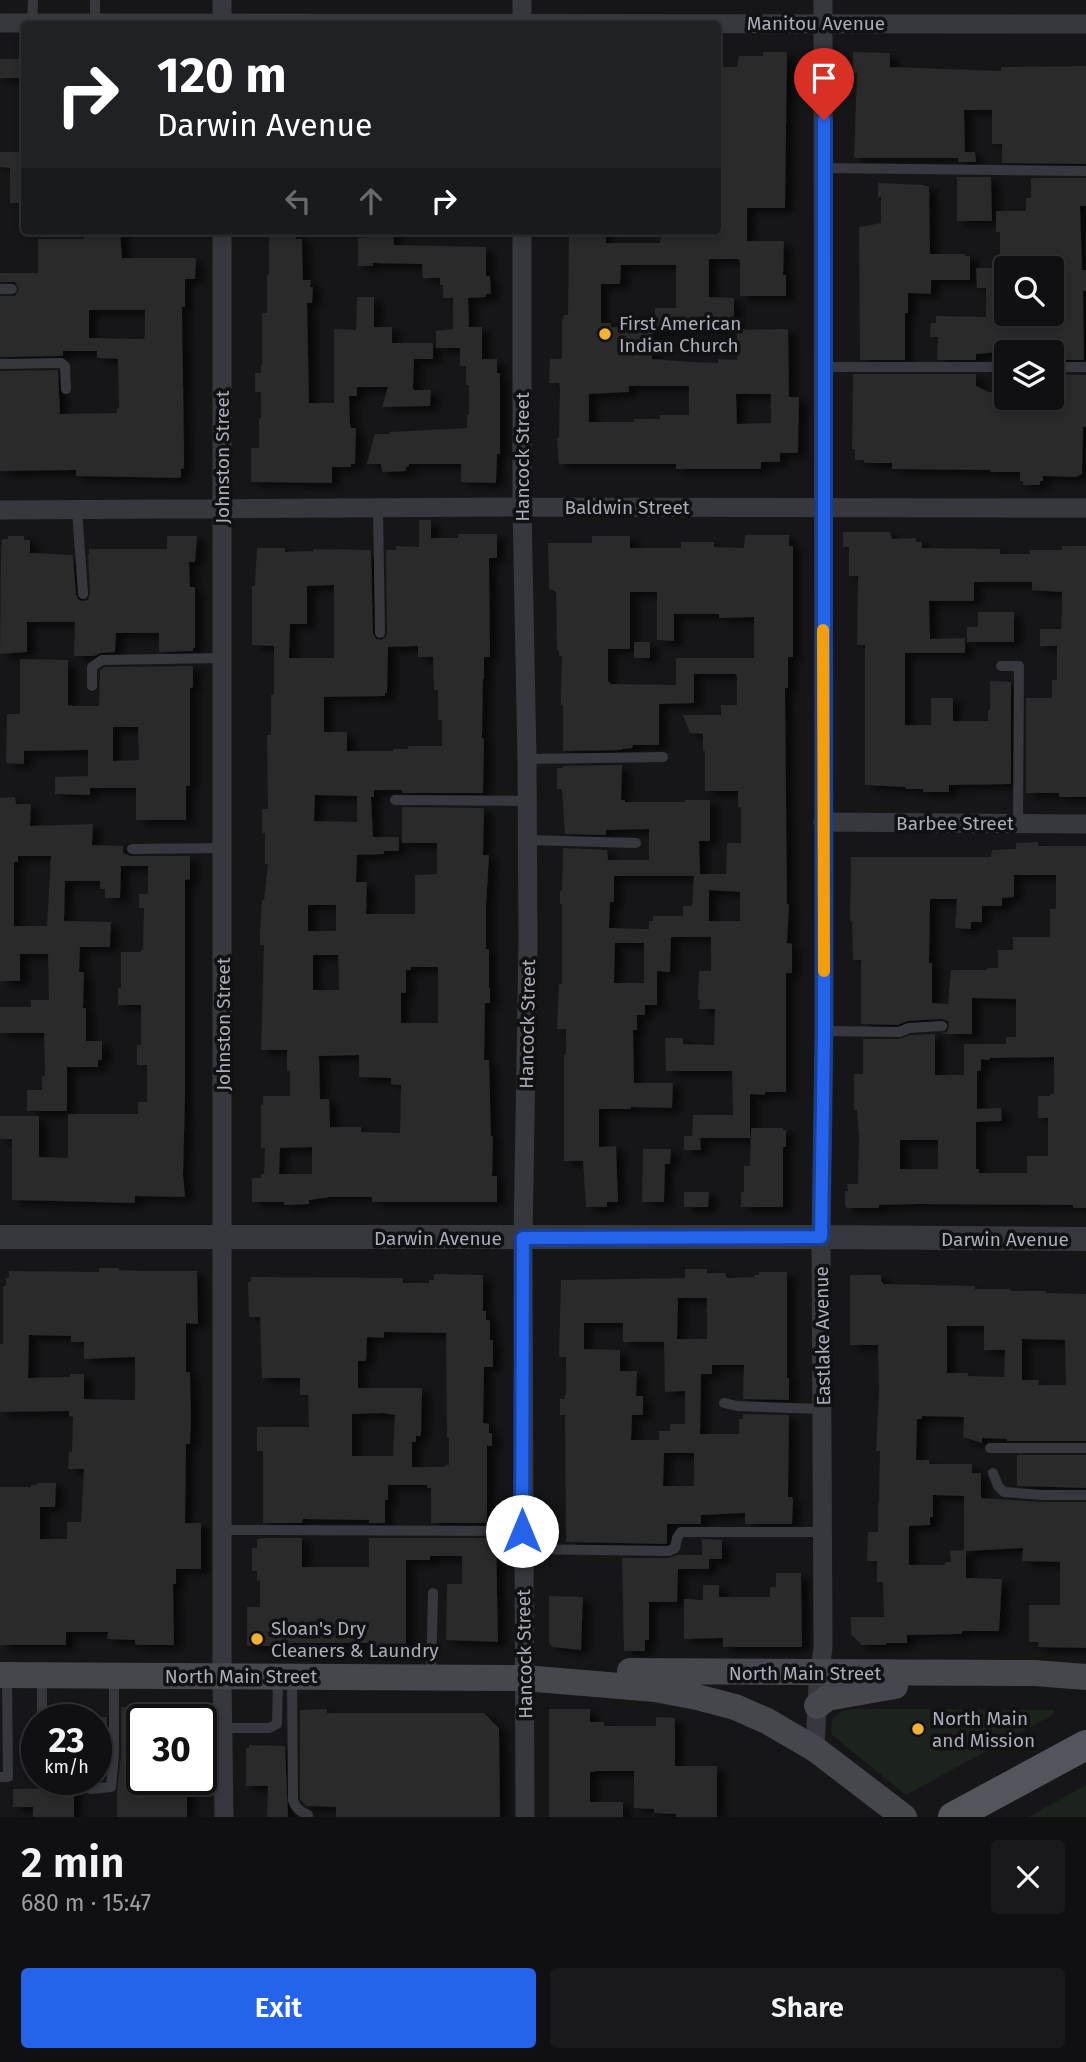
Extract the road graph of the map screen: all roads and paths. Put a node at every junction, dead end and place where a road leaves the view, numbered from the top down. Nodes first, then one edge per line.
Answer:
1 (33, 0) edge
2 (95, 0) edge
3 (222, 0) edge
4 (523, 0) edge
5 (823, 0) edge
6 (32, 21) edge
7 (95, 21) edge
8 (222, 21) edge
9 (523, 21) edge
10 (0, 23) edge
11 (21, 23) edge
12 (721, 23) edge
13 (823, 23) junction
14 (1086, 24) edge
15 (824, 168) junction
16 (1086, 171) edge
17 (222, 235) edge
18 (522, 235) edge
19 (0, 289) edge
20 (12, 289) dead end
21 (0, 364) edge
22 (824, 367) junction
23 (994, 367) edge
24 (1064, 367) edge
25 (1086, 368) edge
26 (66, 389) dead end
27 (522, 507) junction
28 (222, 508) junction
29 (378, 508) junction
30 (823, 508) junction
31 (1086, 508) edge
32 (77, 509) junction
33 (0, 510) edge
34 (83, 594) dead end
35 (380, 633) dead end
36 (223, 658) junction
37 (1001, 666) dead end
38 (92, 686) dead end
39 (663, 757) dead end
40 (527, 759) junction
41 (395, 800) dead end
42 (528, 801) junction
43 (823, 822) junction
44 (1018, 823) junction
45 (1086, 824) edge
46 (528, 840) junction
47 (636, 843) dead end
48 (223, 848) junction
49 (132, 849) dead end
50 (942, 1026) dead end
51 (824, 1031) junction
52 (0, 1237) edge
53 (821, 1237) junction
54 (223, 1238) junction
55 (523, 1238) junction
56 (1086, 1239) edge
57 (724, 1403) dead end
58 (822, 1409) junction
59 (990, 1448) dead end
60 (1086, 1448) edge
61 (993, 1473) dead end
62 (1086, 1495) edge
63 (222, 1530) junction
64 (823, 1532) junction
65 (522, 1540) junction
66 (433, 1593) dead end
67 (819, 1673) junction
68 (958, 1673) junction
69 (3, 1675) edge
70 (42, 1675) junction
71 (114, 1676) junction
72 (222, 1676) junction
73 (285, 1677) junction
74 (431, 1677) junction
75 (1086, 1677) edge
76 (524, 1678) junction
77 (42, 1704) edge
78 (817, 1706) junction
79 (223, 1728) junction
80 (1086, 1745) edge
81 (815, 1749) junction
82 (0, 1777) edge
83 (112, 1779) edge
84 (308, 1815) edge
85 (224, 1817) edge
86 (524, 1817) edge
87 (904, 1817) edge
88 (953, 1817) edge

1 - 6 lane
2 - 7 lane
3 - 8 street
4 - 9 street
5 - 13 street, Eastlake Avenue
10 - 11 street, Manitou Avenue
12 - 13 street, Manitou Avenue
13 - 14 street, Manitou Avenue
13 - 15 street, Eastlake Avenue
15 - 16 lane
15 - 22 street, Eastlake Avenue
17 - 28 street, Johnston Street
18 - 27 street, Hancock Street
19 - 20 lane
21 - 26 lane
22 - 23 lane
22 - 30 street, Eastlake Avenue
24 - 25 lane
27 - 29 street, Baldwin Street
27 - 30 street, Baldwin Street
27 - 40 street, Hancock Street
28 - 29 street, Baldwin Street
28 - 32 street, Baldwin Street
28 - 36 street, Johnston Street
29 - 35 lane
30 - 31 street, Baldwin Street
30 - 43 street, Eastlake Avenue
32 - 33 street, Baldwin Street
32 - 34 lane
36 - 38 lane
36 - 48 street, Johnston Street
37 - 44 lane
39 - 40 lane
40 - 42 street, Hancock Street
41 - 42 lane
42 - 46 street, Hancock Street
43 - 44 street, Barbee Street
43 - 51 street, Eastlake Avenue
44 - 45 street, Barbee Street
46 - 47 lane
46 - 55 street, Hancock Street
48 - 49 lane
48 - 54 street, Johnston Street
50 - 51 lane
51 - 53 street, Eastlake Avenue
52 - 54 street, Darwin Avenue
53 - 55 street, Darwin Avenue
53 - 56 street, Darwin Avenue
53 - 58 street, Eastlake Avenue
54 - 55 street, Darwin Avenue
54 - 63 street, Johnston Street
55 - 65 street, Hancock Street
57 - 58 lane
58 - 64 street, Eastlake Avenue
59 - 60 lane
61 - 62 lane
63 - 65 lane
63 - 72 street, Johnston Street
64 - 65 lane
64 - 67 street, Eastlake Avenue
65 - 76 street, Hancock Street
66 - 74 lane
67 - 68 main road, North Main Street
67 - 76 main road, North Main Street
67 - 78 street, Eastlake Avenue
68 - 75 main road, North Main Street
68 - 78 main road
69 - 70 main road, North Main Street
69 - 82 lane
70 - 71 main road, North Main Street
70 - 77 lane
71 - 72 main road, North Main Street
71 - 83 lane
72 - 73 main road, North Main Street
72 - 79 street, Johnston Street
73 - 74 main road, North Main Street
73 - 79 lane
73 - 84 lane
74 - 76 main road, North Main Street
76 - 81 main road, North Main Street
76 - 86 street, Hancock Street
78 - 81 street, Eastlake Avenue
79 - 85 street, Johnston Street
80 - 88 main road
81 - 87 main road, North Main Street

